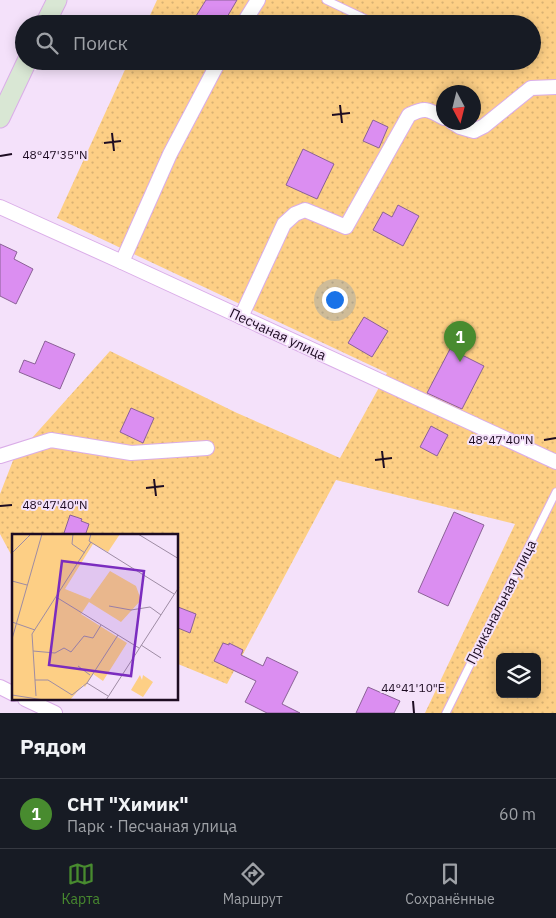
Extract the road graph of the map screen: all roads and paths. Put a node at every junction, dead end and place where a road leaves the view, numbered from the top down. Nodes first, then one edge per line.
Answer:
1 (57, 0) edge
2 (258, 0) edge
3 (326, 0) edge
4 (50, 15) edge
5 (249, 15) edge
6 (358, 15) edge
7 (23, 70) edge
8 (214, 70) edge
9 (556, 87) edge
10 (436, 113) edge
11 (0, 118) edge
12 (481, 127) edge
13 (0, 207) edge
14 (122, 262) junction
15 (242, 317) junction
16 (207, 448) dead end
17 (0, 456) edge
18 (556, 462) edge
19 (556, 492) edge
20 (0, 687) edge
21 (12, 693) edge
22 (27, 700) edge
23 (55, 713) edge
24 (446, 713) edge

1 - 4 street
2 - 5 street
3 - 6 lane
7 - 11 street
8 - 14 street
9 - 12 street
10 - 15 street
13 - 14 street, Песчаная улица
14 - 15 street, Песчаная улица
15 - 18 street, Песчаная улица
16 - 17 street
19 - 24 lane, Приканальная улица
20 - 21 street
22 - 23 street

